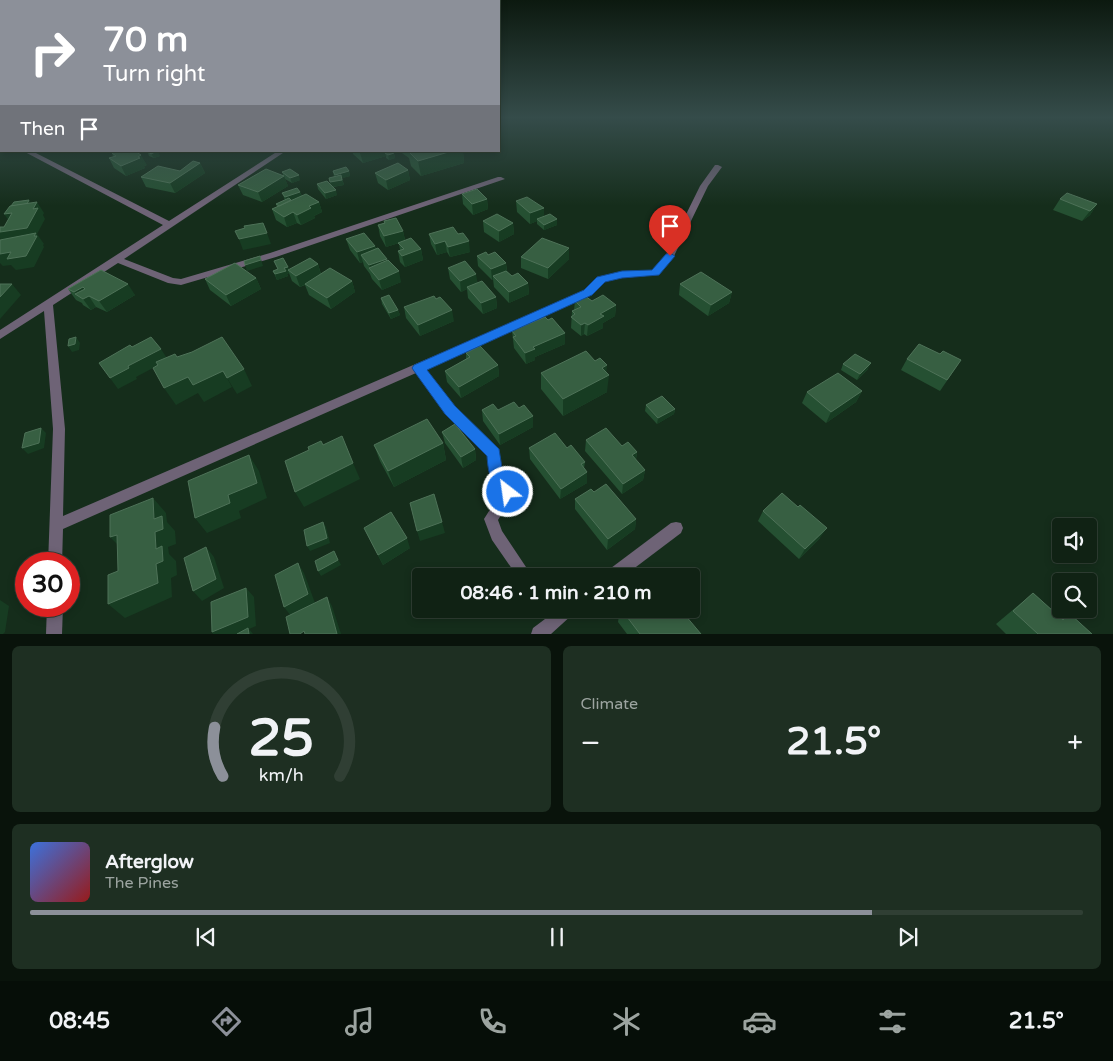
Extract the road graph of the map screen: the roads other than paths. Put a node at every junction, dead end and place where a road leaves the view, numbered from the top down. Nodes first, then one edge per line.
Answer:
1 (28, 152) edge
2 (281, 152) edge
3 (718, 167) dead end
4 (502, 179) dead end
5 (170, 225) junction
6 (117, 259) junction
7 (48, 304) junction
8 (0, 335) edge
9 (419, 368) junction
10 (55, 526) junction
11 (676, 528) dead end
12 (55, 552) edge
13 (520, 568) edge
14 (623, 568) edge
15 (54, 617) edge
16 (549, 618) edge
17 (54, 634) edge
18 (539, 634) edge

1 - 5 street
2 - 5 street
3 - 9 street
4 - 6 street
5 - 6 street
6 - 7 street
7 - 8 street
7 - 10 street
9 - 10 street
9 - 13 street
10 - 12 street
11 - 14 street
15 - 17 street
16 - 18 street

